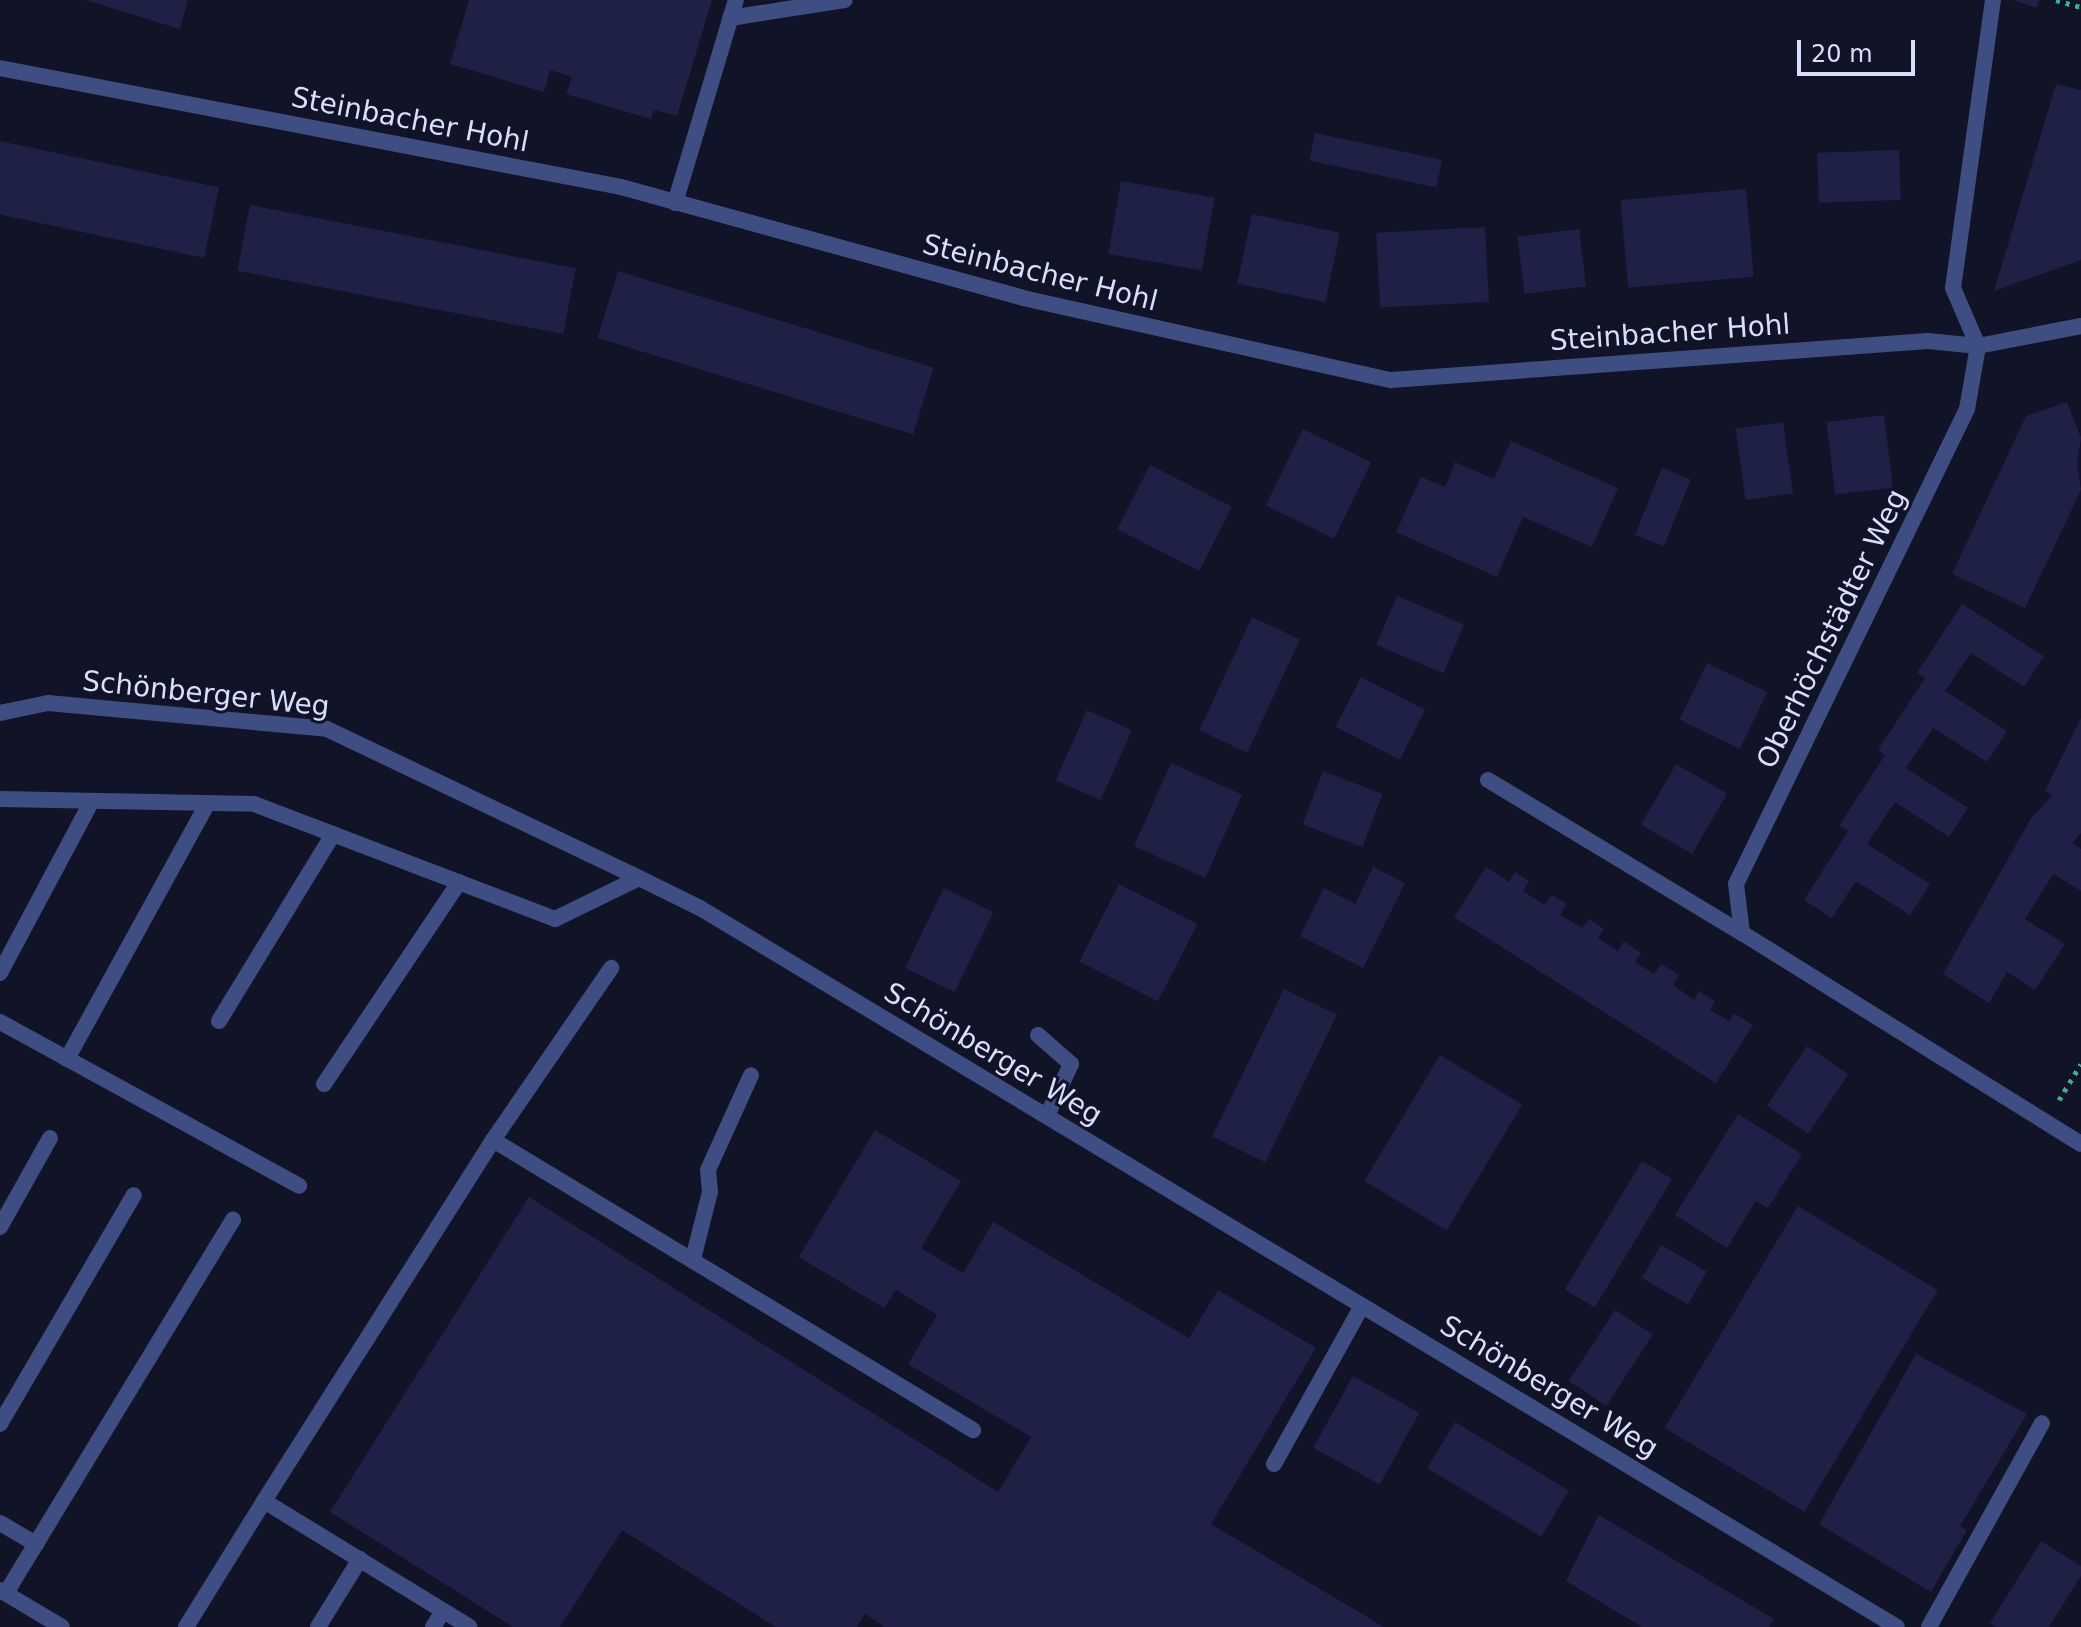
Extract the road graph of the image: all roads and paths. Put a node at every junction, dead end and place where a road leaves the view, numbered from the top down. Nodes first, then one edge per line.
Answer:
1 (736, 0) edge
2 (845, 0) edge
3 (1993, 0) edge
4 (2056, 0) edge
5 (2081, 7) edge
6 (730, 18) junction
7 (0, 68) edge
8 (675, 203) junction
9 (2081, 326) edge
10 (1978, 346) junction
11 (0, 713) edge
12 (1488, 780) dead end
13 (0, 799) edge
14 (92, 801) junction
15 (208, 803) junction
16 (333, 834) junction
17 (639, 878) junction
18 (459, 882) junction
19 (1742, 933) junction
20 (611, 968) dead end
21 (0, 973) edge
22 (219, 1021) dead end
23 (0, 1022) edge
24 (1038, 1035) dead end
25 (67, 1059) junction
26 (2081, 1064) edge
27 (751, 1075) dead end
28 (324, 1084) dead end
29 (1047, 1116) junction
30 (2046, 1122) junction
31 (50, 1138) dead end
32 (493, 1140) junction
33 (2081, 1144) edge
34 (299, 1186) dead end
35 (134, 1195) dead end
36 (233, 1220) dead end
37 (0, 1227) edge
38 (693, 1259) junction
39 (1362, 1306) junction
40 (2042, 1423) dead end
41 (0, 1424) edge
42 (973, 1430) dead end
43 (1274, 1464) dead end
44 (264, 1501) junction
45 (0, 1523) edge
46 (36, 1544) junction
47 (360, 1559) junction
48 (3, 1591) edge
49 (443, 1611) junction
50 (62, 1627) edge
51 (186, 1627) edge
52 (318, 1627) edge
53 (433, 1627) edge
54 (470, 1627) edge
55 (1897, 1627) edge
56 (1929, 1627) edge

1 - 6 street
2 - 6 street
3 - 10 street
4 - 5 path
6 - 8 street
7 - 8 street, Steinbacher Hohl
8 - 10 street, Steinbacher Hohl
9 - 10 street, Steinbacher Hohl
10 - 19 street, Oberhöchstädter Weg
11 - 17 street, Schönberger Weg
12 - 19 street
13 - 14 street
14 - 15 street
14 - 21 street
15 - 16 street
15 - 25 street
16 - 18 street
16 - 22 street
17 - 18 street
17 - 29 street, Schönberger Weg
18 - 28 street
19 - 30 street
20 - 32 street
23 - 25 street
24 - 29 street
25 - 34 street
26 - 30 path
27 - 38 street
29 - 39 street, Schönberger Weg
30 - 33 street
31 - 37 street
32 - 38 street
32 - 44 street
35 - 41 street
36 - 46 street
38 - 42 street
39 - 43 street
39 - 55 street, Schönberger Weg
40 - 56 street
44 - 47 street
44 - 51 street
45 - 46 street
46 - 48 street
47 - 49 street
47 - 52 street
48 - 50 street
49 - 53 street
49 - 54 street

